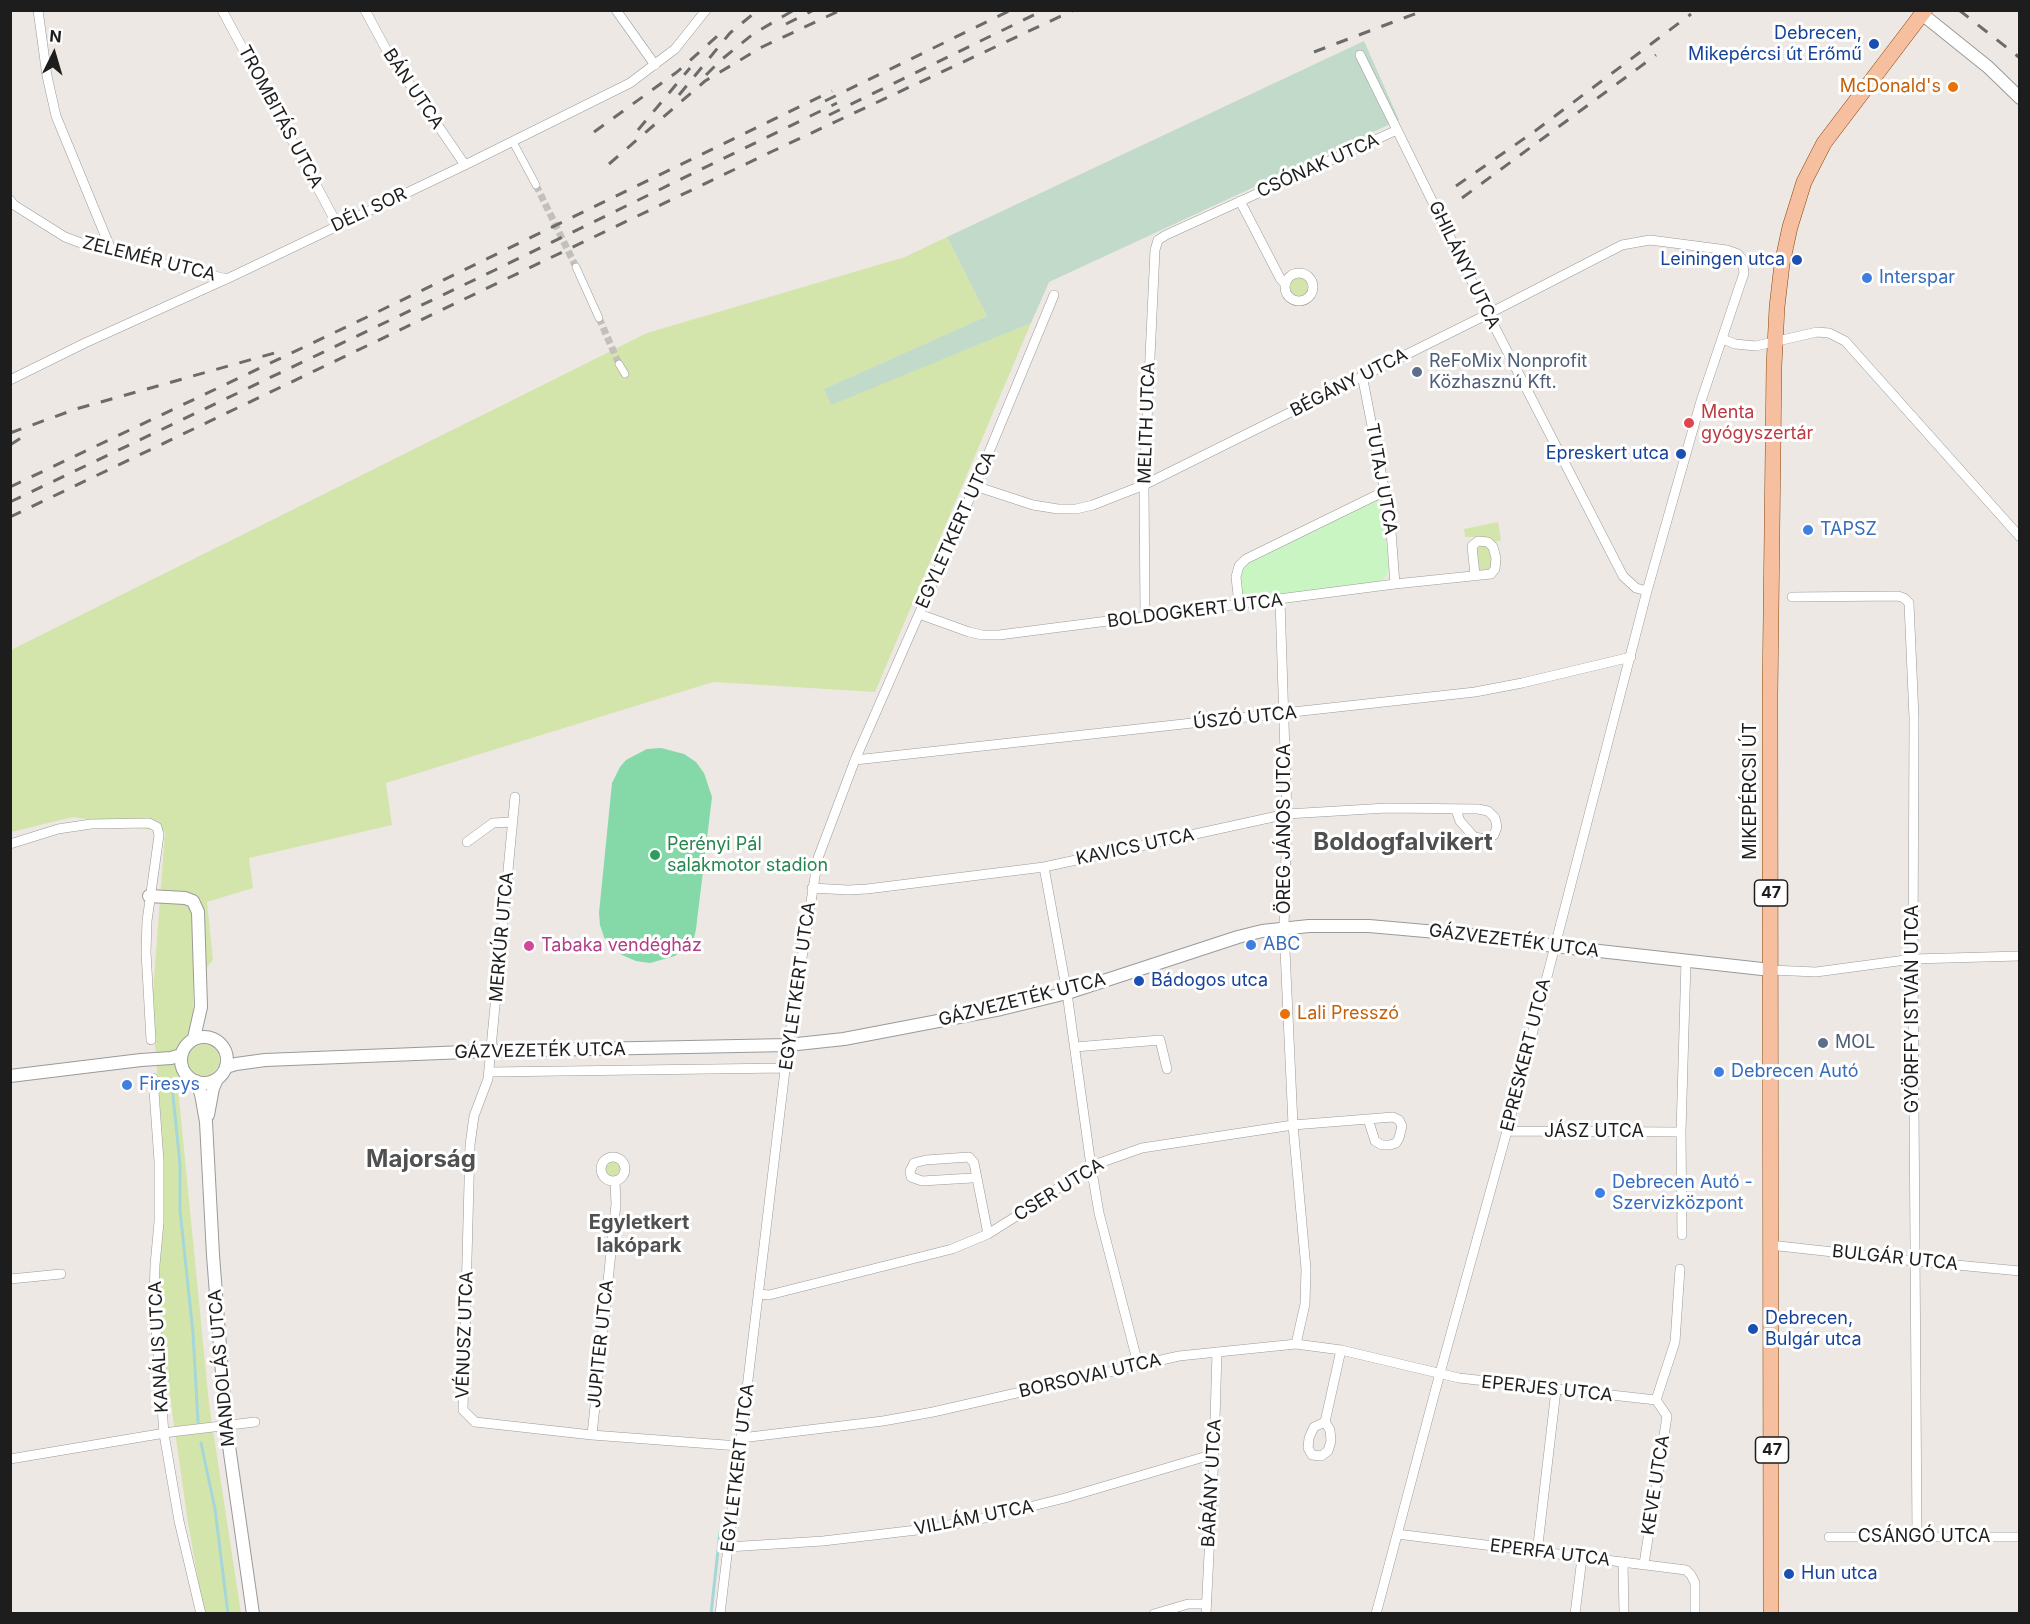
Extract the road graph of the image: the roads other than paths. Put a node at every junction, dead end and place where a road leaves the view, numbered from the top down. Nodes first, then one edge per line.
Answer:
1 (38, 10) edge
2 (222, 10) edge
3 (365, 10) edge
4 (616, 10) edge
5 (706, 10) edge
6 (1924, 12) edge
7 (1360, 55) dead end
8 (655, 65) junction
9 (2019, 98) edge
10 (1397, 130) junction
11 (513, 142) junction
12 (465, 165) junction
13 (536, 185) tunnel mouth
14 (1240, 201) junction
15 (12, 204) edge
16 (338, 224) junction
17 (1166, 235) joint
18 (112, 252) junction
19 (576, 267) tunnel mouth
20 (227, 279) junction
21 (1286, 284) dead end
22 (1054, 295) dead end
23 (1488, 314) junction
24 (599, 318) tunnel mouth
25 (1723, 339) junction
26 (1774, 342) junction
27 (619, 364) tunnel mouth
28 (625, 374) dead end
29 (1362, 375) junction
30 (10, 380) edge
31 (1144, 485) junction
32 (975, 486) junction
33 (1385, 491) junction
34 (2019, 537) edge
35 (1475, 576) dead end
36 (1395, 584) junction
37 (1647, 591) junction
38 (1792, 597) dead end
39 (1280, 600) junction
40 (1239, 604) junction
41 (919, 614) junction
42 (1145, 617) junction
43 (1631, 657) junction
44 (1285, 713) junction
45 (855, 760) junction
46 (515, 797) dead end
47 (1456, 810) junction
48 (1287, 814) junction
49 (512, 822) junction
50 (467, 842) dead end
51 (10, 844) edge
52 (1044, 867) junction
53 (813, 888) junction
54 (149, 896) junction
55 (1284, 928) junction
56 (1554, 946) junction
57 (2019, 956) edge
58 (1913, 958) junction
59 (1686, 961) junction
60 (1771, 970) junction
61 (1068, 993) junction
62 (201, 1007) junction
63 (194, 1038) junction
64 (213, 1038) junction
65 (151, 1040) dead end
66 (788, 1045) junction
67 (1075, 1047) junction
68 (226, 1051) junction
69 (491, 1051) junction
70 (181, 1055) junction
71 (141, 1060) junction
72 (265, 1060) junction
73 (226, 1067) junction
74 (785, 1068) junction
75 (1167, 1069) dead end
76 (184, 1072) junction
77 (489, 1072) junction
78 (10, 1076) edge
79 (153, 1078) dead end
80 (217, 1079) junction
81 (196, 1081) junction
82 (1368, 1119) dead end
83 (206, 1122) junction
84 (1293, 1125) junction
85 (1507, 1131) junction
86 (1681, 1132) junction
87 (1090, 1166) junction
88 (972, 1178) dead end
89 (615, 1181) dead end
90 (988, 1234) junction
91 (1682, 1235) dead end
92 (1770, 1245) junction
93 (1914, 1261) junction
94 (1680, 1269) dead end
95 (2019, 1271) edge
96 (61, 1274) dead end
97 (10, 1279) edge
98 (759, 1294) junction
99 (1296, 1344) junction
100 (1341, 1350) junction
101 (1217, 1352) junction
102 (1138, 1364) junction
103 (1440, 1373) junction
104 (1556, 1390) junction
105 (1656, 1400) junction
106 (255, 1422) dead end
107 (1325, 1422) dead end
108 (226, 1425) junction
109 (164, 1434) junction
110 (592, 1435) junction
111 (740, 1442) junction
112 (1214, 1454) junction
113 (10, 1459) edge
114 (1397, 1534) junction
115 (1917, 1536) junction
116 (1829, 1537) dead end
117 (2019, 1537) edge
118 (728, 1547) junction
119 (1537, 1553) junction
120 (1582, 1558) junction
121 (1623, 1562) junction
122 (1644, 1564) junction
123 (1206, 1609) edge
124 (201, 1614) edge
125 (253, 1614) edge
126 (720, 1614) edge
127 (1154, 1614) edge
128 (1376, 1614) edge
129 (1575, 1614) edge
130 (1624, 1614) edge
131 (1695, 1614) edge
132 (1772, 1614) edge

1 - 18 street
2 - 16 street, TROMBITÁS UTCA
3 - 12 street, BÁN UTCA
4 - 8 street
5 - 8 street, DÉLI SOR
6 - 9 street
6 - 26 main road, MIKEPÉRCSI ÚT / 47
7 - 10 street, GHILÁNYI UTCA
8 - 11 street, DÉLI SOR
10 - 14 street, CSÓNAK UTCA
10 - 23 street, GHILÁNYI UTCA
11 - 12 street, DÉLI SOR
11 - 13 street
12 - 16 street, DÉLI SOR
14 - 17 street, CSÓNAK UTCA
14 - 21 street, CSÓNAK UTCA
15 - 18 street, ZELEMÉR UTCA
16 - 20 street, DÉLI SOR
17 - 31 street, MELITH UTCA
18 - 20 street, ZELEMÉR UTCA
19 - 24 street
20 - 30 street, DÉLI SOR
22 - 32 street, EGYLETKERT UTCA
23 - 25 street, BÉGÁNY UTCA
23 - 29 street, BÉGÁNY UTCA
23 - 37 street, GHILÁNYI UTCA
25 - 26 street
25 - 37 street, EPRESKERT UTCA
26 - 34 street
26 - 60 main road, MIKEPÉRCSI ÚT / 47
27 - 28 street
29 - 31 street, BÉGÁNY UTCA
29 - 33 street, TUTAJ UTCA
31 - 32 street, BÉGÁNY UTCA
31 - 42 street, MELITH UTCA
32 - 41 street, EGYLETKERT UTCA
33 - 36 street, TUTAJ UTCA
33 - 40 street
35 - 36 street, BOLDOGKERT UTCA
36 - 39 street, BOLDOGKERT UTCA
37 - 43 street, EPRESKERT UTCA
38 - 58 street, GYÖRFFY ISTVÁN UTCA
39 - 40 street, BOLDOGKERT UTCA
39 - 44 street, ÖREG JÁNOS UTCA
40 - 42 street, BOLDOGKERT UTCA
41 - 42 street, BOLDOGKERT UTCA
41 - 45 street, EGYLETKERT UTCA
43 - 44 street, ÚSZÓ UTCA
43 - 56 street, EPRESKERT UTCA
44 - 45 street, ÚSZÓ UTCA
44 - 48 street, ÖREG JÁNOS UTCA
45 - 53 street, EGYLETKERT UTCA
46 - 49 street, MERKÚR UTCA
47 - 47 street, KAVICS UTCA
47 - 48 street, KAVICS UTCA
48 - 52 street, KAVICS UTCA
48 - 55 street, ÖREG JÁNOS UTCA
49 - 50 street
49 - 69 street, MERKÚR UTCA
51 - 54 street
52 - 53 street, KAVICS UTCA
52 - 61 street
53 - 66 street, EGYLETKERT UTCA
54 - 62 street
54 - 65 street
55 - 56 street, GÁZVEZETÉK UTCA
55 - 61 street, GÁZVEZETÉK UTCA
55 - 84 street, ÖREG JÁNOS UTCA
56 - 59 street, GÁZVEZETÉK UTCA
56 - 85 street, EPRESKERT UTCA
57 - 58 street
58 - 60 street
58 - 93 street, GYÖRFFY ISTVÁN UTCA
59 - 60 street, GÁZVEZETÉK UTCA
59 - 86 street
60 - 92 main road, MIKEPÉRCSI ÚT / 47
61 - 66 street, GÁZVEZETÉK UTCA
61 - 67 street
62 - 63 street
62 - 64 street
63 - 64 street
63 - 70 street
64 - 68 street
66 - 69 street, GÁZVEZETÉK UTCA
66 - 74 street, EGYLETKERT UTCA
67 - 75 street
67 - 87 street
68 - 72 street, GÁZVEZETÉK UTCA
68 - 73 street
69 - 72 street, GÁZVEZETÉK UTCA
69 - 77 street, VÉNUSZ UTCA
70 - 71 street
70 - 76 street
71 - 76 street
71 - 78 street
72 - 73 street, GÁZVEZETÉK UTCA
73 - 80 street
74 - 77 street
74 - 98 street, EGYLETKERT UTCA
76 - 81 street
77 - 110 street, VÉNUSZ UTCA
79 - 109 street, KANÁLIS UTCA
80 - 81 street
80 - 83 street, MANDOLÁS UTCA
81 - 83 street, MANDOLÁS UTCA
82 - 84 street, CSER UTCA
83 - 108 street, MANDOLÁS UTCA
84 - 87 street, CSER UTCA
84 - 99 street, ÖREG JÁNOS UTCA
85 - 86 street, JÁSZ UTCA
85 - 103 street, EPRESKERT UTCA
86 - 91 street
87 - 90 street, CSER UTCA
87 - 102 street
88 - 90 street
89 - 110 street, JUPITER UTCA
90 - 98 street, CSER UTCA
92 - 93 street, BULGÁR UTCA
92 - 132 main road, MIKEPÉRCSI ÚT / 47
93 - 95 street, BULGÁR UTCA
93 - 115 street, GYÖRFFY ISTVÁN UTCA
94 - 105 street
96 - 97 street
98 - 111 street, EGYLETKERT UTCA
99 - 100 street, BORSOVAI UTCA
99 - 101 street, BORSOVAI UTCA
100 - 103 street, BORSOVAI UTCA
100 - 107 street
101 - 102 street, BORSOVAI UTCA
101 - 112 street, BÁRÁNY UTCA
102 - 111 street, BORSOVAI UTCA
103 - 104 street, EPERJES UTCA
103 - 114 street, EPRESKERT UTCA
104 - 105 street, EPERJES UTCA
104 - 119 street
105 - 122 street, KEVE UTCA
106 - 108 street
108 - 109 street
108 - 125 street, MANDOLÁS UTCA
109 - 113 street
109 - 124 street, KANÁLIS UTCA
110 - 111 street, VÉNUSZ UTCA
111 - 118 street, EGYLETKERT UTCA
112 - 118 street, VILLÁM UTCA
112 - 123 street, BÁRÁNY UTCA
114 - 119 street, EPERFA UTCA
114 - 128 street, EPRESKERT UTCA
115 - 116 street, CSÁNGÓ UTCA
115 - 117 street, CSÁNGÓ UTCA
118 - 126 street, EGYLETKERT UTCA
119 - 120 street, EPERFA UTCA
120 - 121 street, EPERFA UTCA
120 - 129 street
121 - 122 street, EPERFA UTCA
121 - 130 street
122 - 131 street, EPERFA UTCA
123 - 127 street

